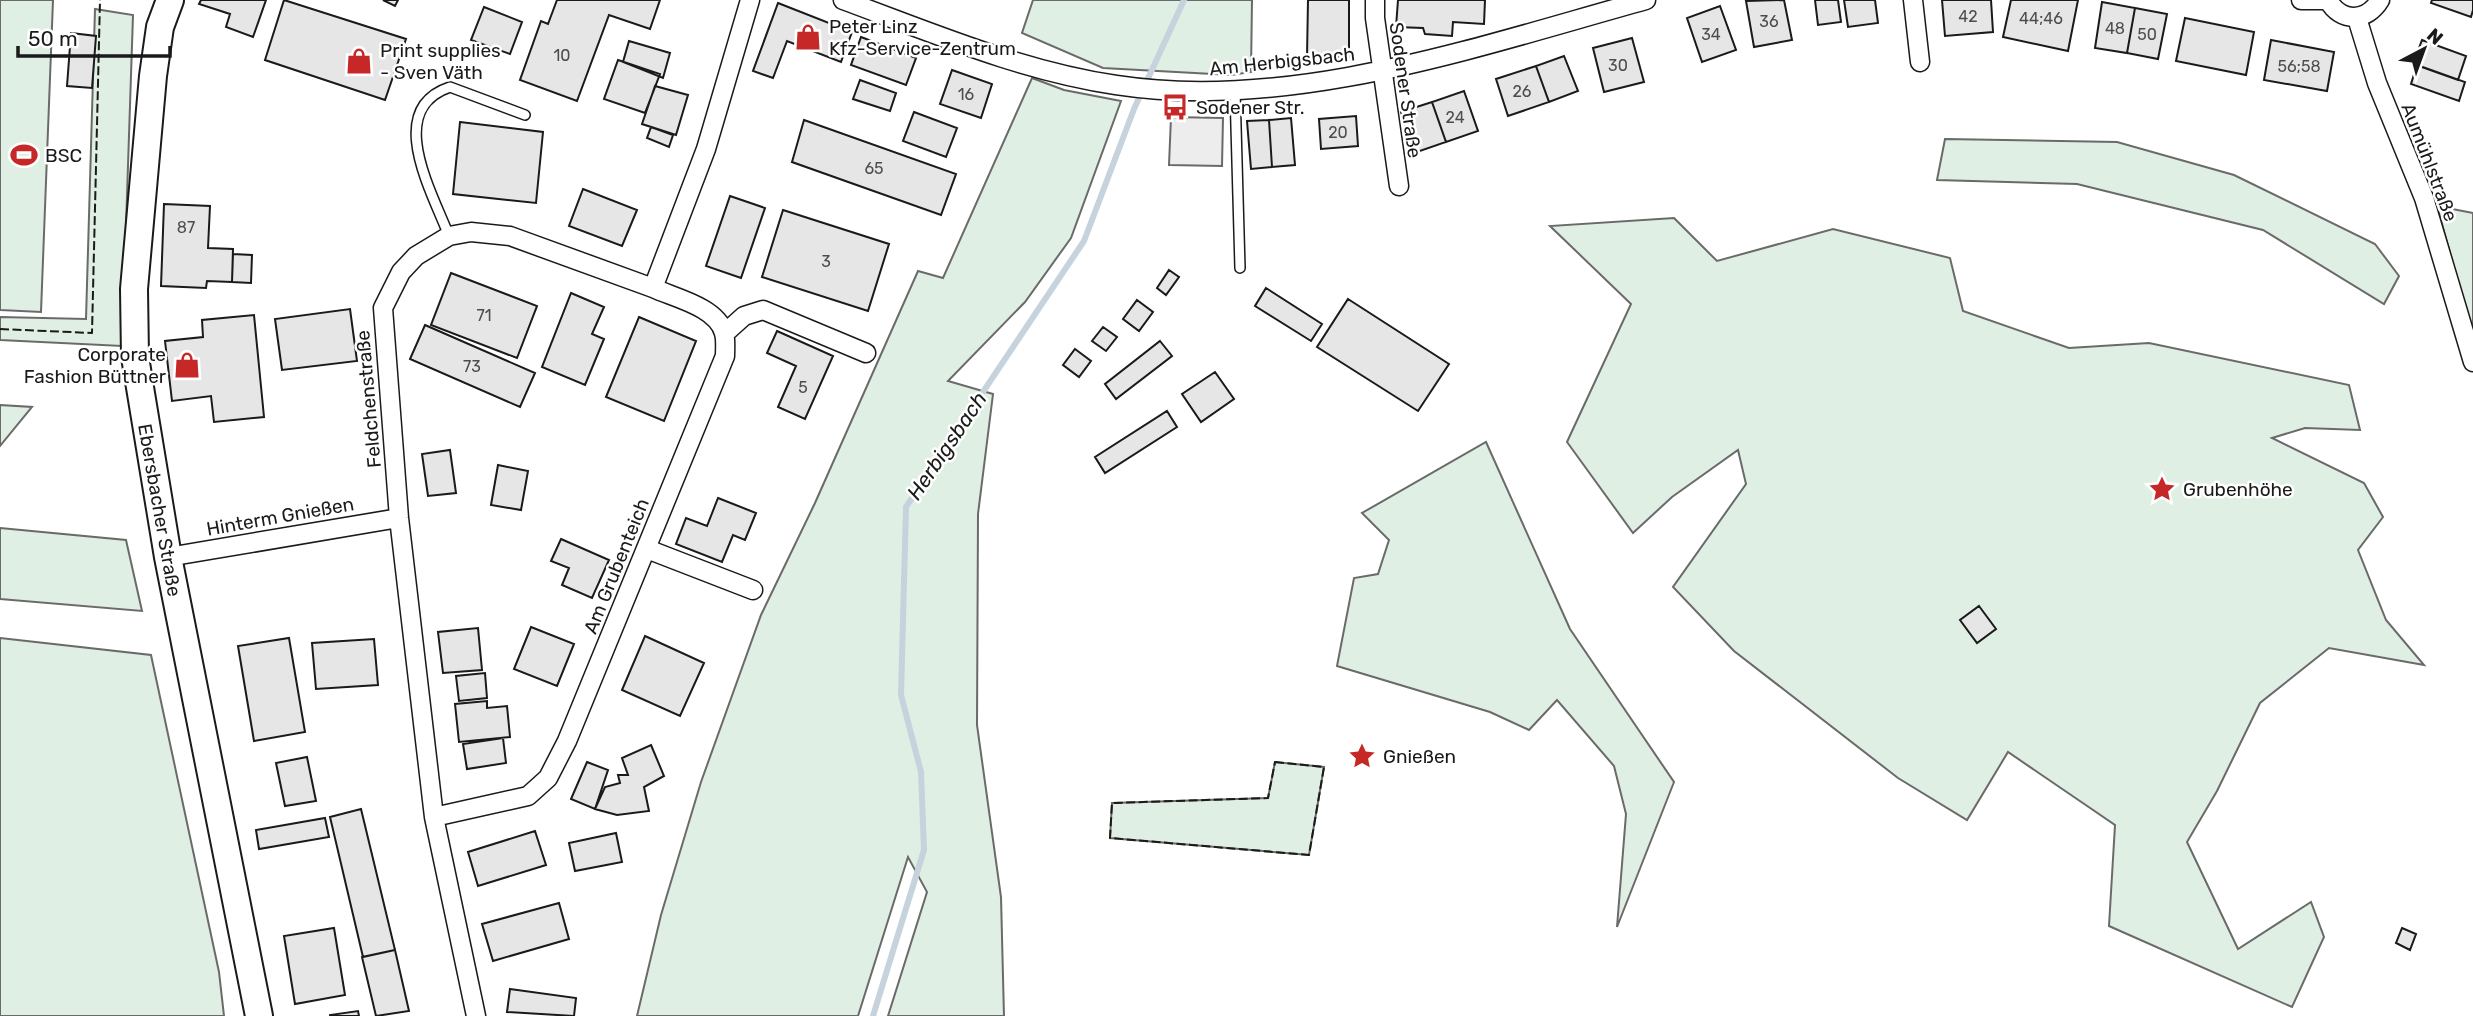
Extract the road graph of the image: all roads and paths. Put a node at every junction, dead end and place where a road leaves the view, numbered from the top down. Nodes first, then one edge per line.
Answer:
1 (170, 0) edge
2 (750, 0) edge
3 (844, 0) edge
4 (1375, 0) edge
5 (1646, 0) edge
6 (1913, 0) edge
7 (2301, 0) edge
8 (2328, 0) edge
9 (2380, 0) edge
10 (2357, 18) junction
11 (1920, 62) dead end
12 (1382, 71) junction
13 (1235, 91) junction
14 (525, 115) dead end
15 (1399, 186) dead end
16 (449, 236) junction
17 (1240, 268) dead end
18 (653, 289) junction
19 (724, 334) junction
20 (866, 353) dead end
21 (2473, 362) edge
22 (399, 518) junction
23 (647, 549) junction
24 (168, 556) junction
25 (753, 590) dead end
26 (434, 817) junction
27 (259, 1016) edge
28 (476, 1016) edge

1 - 24 street, Ebersbacher Straße
2 - 18 street
3 - 13 street, Am Herbigsbach
4 - 12 street, Sodener Straße
5 - 12 street, Am Herbigsbach
6 - 11 street
7 - 8 street
8 - 10 street
9 - 10 street
10 - 21 street, Aumühlstraße
12 - 13 street, Am Herbigsbach
12 - 15 street, Sodener Straße
13 - 17 lane
14 - 16 lane
16 - 18 street, Feldchenstraße
16 - 22 street, Feldchenstraße
18 - 19 street
19 - 20 street
19 - 23 street, Am Grubenteich
22 - 24 street, Hinterm Gnießen
22 - 26 street, Feldchenstraße
23 - 25 street
23 - 26 street, Am Grubenteich
24 - 27 street, Ebersbacher Straße
26 - 28 street, Feldchenstraße

